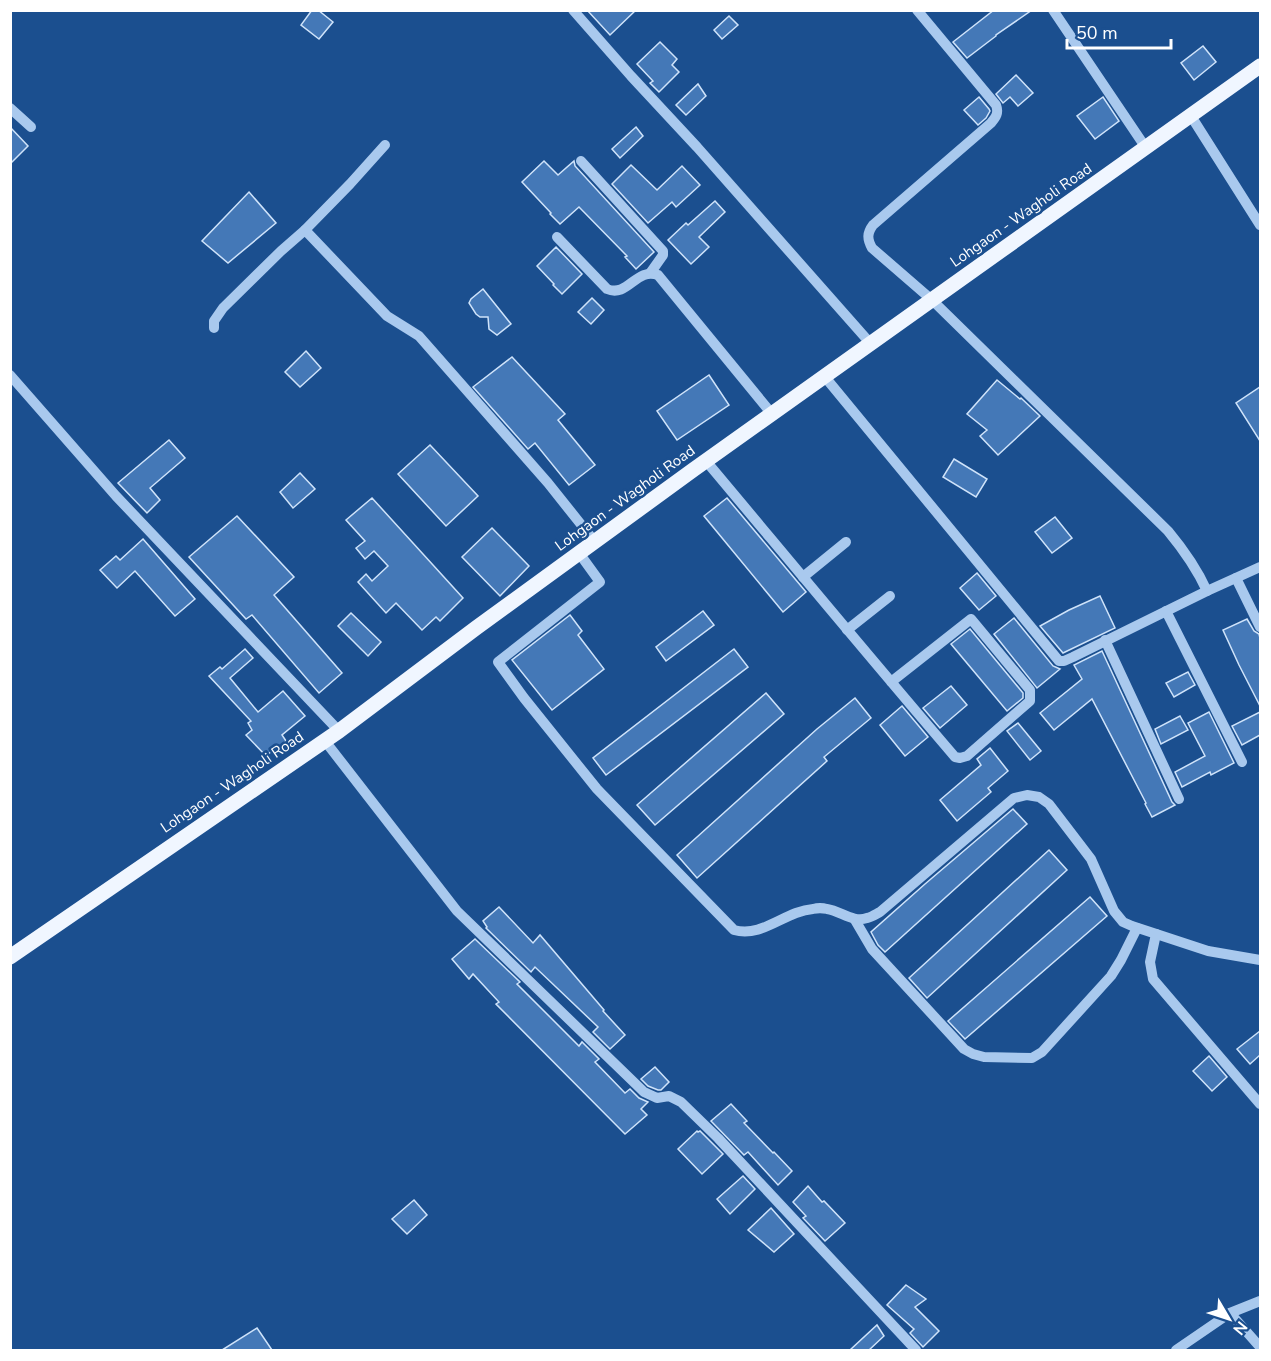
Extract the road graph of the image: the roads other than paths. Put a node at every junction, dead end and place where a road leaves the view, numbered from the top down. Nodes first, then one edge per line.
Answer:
1 (573, 10) edge
2 (917, 10) edge
3 (1053, 10) edge
4 (1260, 66) edge
5 (10, 108) edge
6 (1191, 116) junction
7 (31, 127) dead end
8 (385, 144) dead end
9 (1146, 148) junction
10 (581, 161) dead end
11 (1260, 225) edge
12 (305, 230) junction
13 (557, 237) dead end
14 (651, 272) junction
15 (932, 300) junction
16 (214, 328) dead end
17 (871, 344) junction
18 (10, 375) edge
19 (825, 377) junction
20 (772, 414) junction
21 (706, 461) junction
22 (595, 542) junction
23 (846, 542) dead end
24 (579, 553) junction
25 (1260, 567) edge
26 (803, 577) junction
27 (1236, 578) junction
28 (1207, 591) junction
29 (890, 596) dead end
30 (1166, 611) junction
31 (1260, 627) edge
32 (847, 630) junction
33 (1105, 640) junction
34 (891, 682) junction
35 (339, 731) junction
36 (325, 741) junction
37 (1242, 762) dead end
38 (1179, 799) dead end
39 (855, 920) junction
40 (1137, 928) junction
41 (1156, 934) junction
42 (10, 957) edge
43 (1260, 960) edge
44 (1260, 1104) edge
45 (1260, 1301) edge
46 (1230, 1313) junction
47 (1260, 1347) edge
48 (916, 1350) edge
49 (1176, 1350) edge

1 - 17 street
2 - 15 street
3 - 9 street
4 - 6 main road, Lohgaon - Wagholi Road
5 - 7 street
6 - 9 main road, Lohgaon - Wagholi Road
6 - 11 street
8 - 12 street
9 - 15 main road, Lohgaon - Wagholi Road
10 - 14 street
12 - 16 street
12 - 22 street
13 - 14 street
14 - 20 street
15 - 17 main road, Lohgaon - Wagholi Road
15 - 28 street
17 - 19 main road, Lohgaon - Wagholi Road
18 - 35 street
19 - 20 main road, Lohgaon - Wagholi Road
19 - 33 street
20 - 21 main road, Lohgaon - Wagholi Road
21 - 22 main road, Lohgaon - Wagholi Road
21 - 26 street
22 - 24 main road, Lohgaon - Wagholi Road
23 - 26 street
24 - 35 main road, Lohgaon - Wagholi Road
24 - 39 street
25 - 27 street
26 - 32 street
27 - 28 street
27 - 31 street
28 - 30 street
29 - 32 street
30 - 33 street
30 - 37 street
32 - 34 street
33 - 38 street
34 - 34 street
35 - 36 main road, Lohgaon - Wagholi Road
36 - 42 main road, Lohgaon - Wagholi Road
36 - 48 street
39 - 40 street
39 - 40 street
40 - 41 street
41 - 43 street
41 - 44 street
45 - 46 street
46 - 47 street
46 - 49 street

